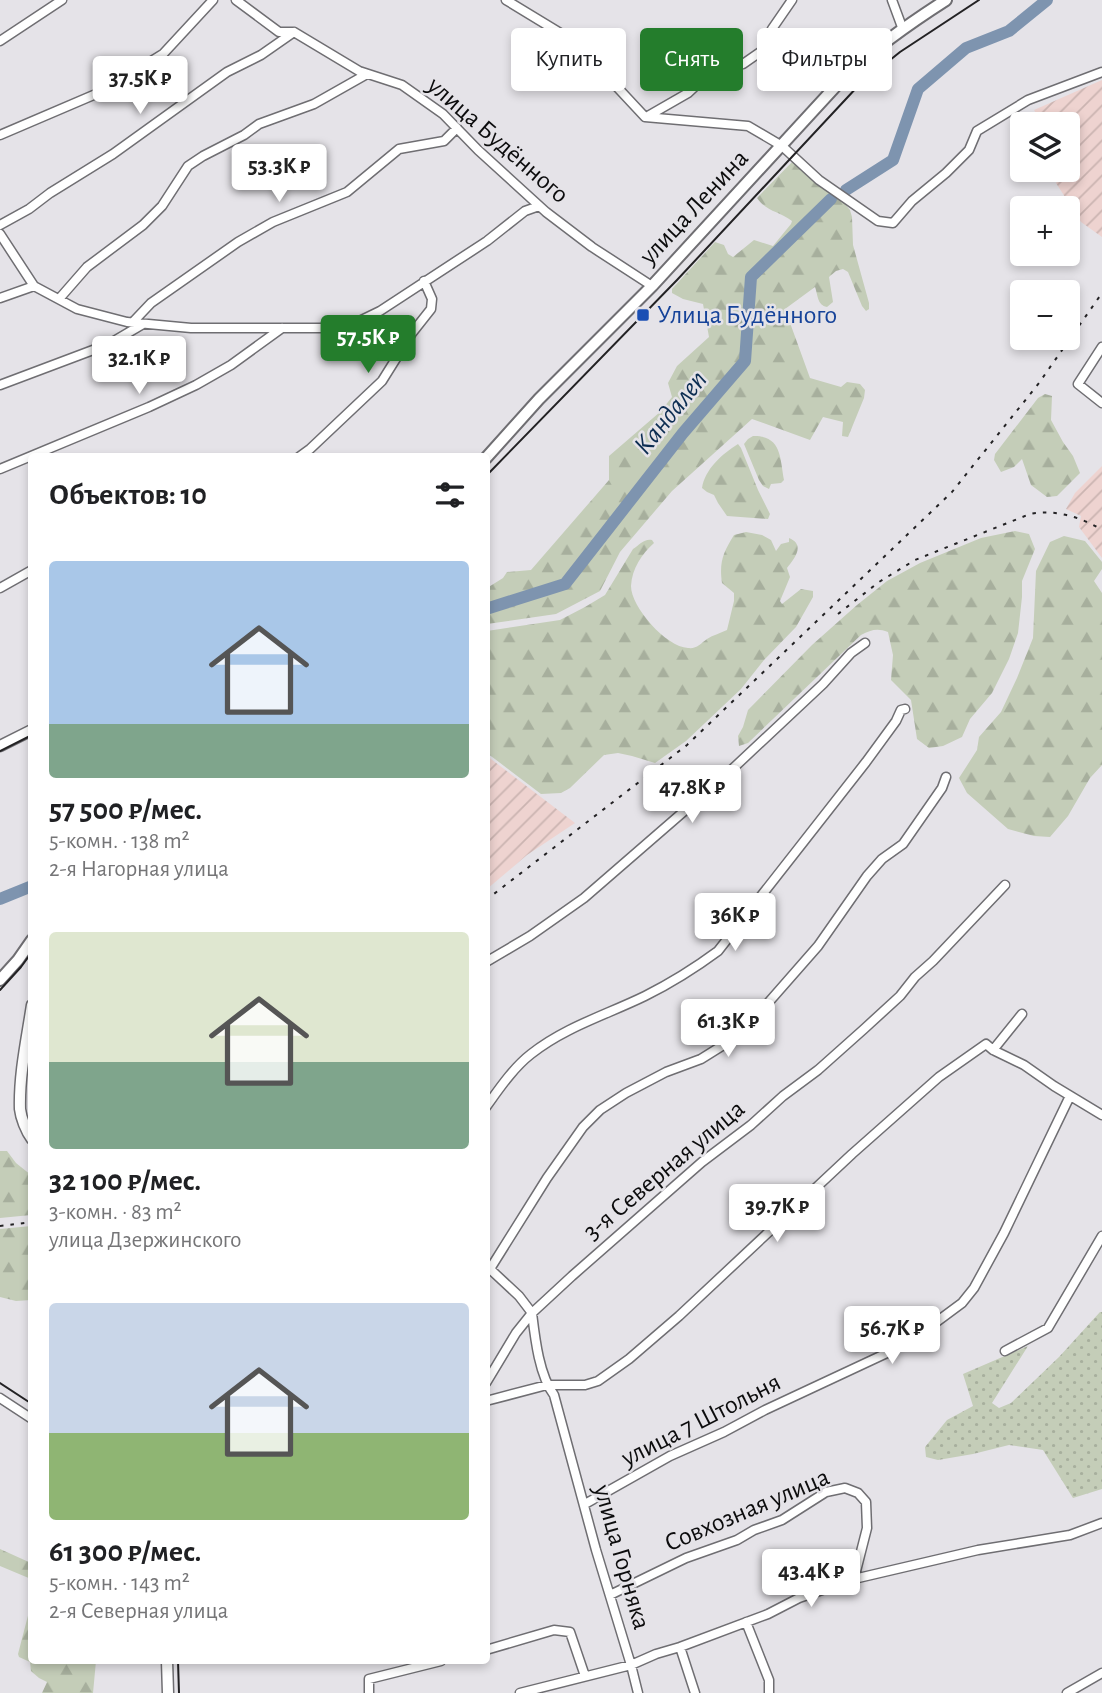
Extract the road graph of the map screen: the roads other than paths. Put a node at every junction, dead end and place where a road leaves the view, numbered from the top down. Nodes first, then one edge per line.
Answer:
1 (62, 0) edge
2 (213, 0) edge
3 (236, 0) edge
4 (506, 0) edge
5 (792, 0) edge
6 (892, 0) edge
7 (946, 0) edge
8 (902, 27) junction
9 (294, 32) junction
10 (0, 41) edge
11 (1102, 72) edge
12 (367, 74) junction
13 (645, 117) junction
14 (457, 128) junction
15 (0, 135) edge
16 (782, 146) junction
17 (539, 206) junction
18 (0, 225) edge
19 (0, 234) edge
20 (424, 281) junction
21 (34, 286) junction
22 (652, 286) junction
23 (0, 298) edge
24 (59, 299) junction
25 (132, 323) junction
26 (143, 324) junction
27 (282, 328) junction
28 (1102, 347) edge
29 (0, 385) edge
30 (1102, 403) edge
31 (38, 453) edge
32 (304, 453) edge
33 (490, 453) edge
34 (28, 457) edge
35 (0, 469) edge
36 (28, 571) edge
37 (0, 587) edge
38 (865, 643) dead end
39 (905, 709) dead end
40 (28, 732) edge
41 (0, 746) edge
42 (946, 778) dead end
43 (1004, 885) dead end
44 (28, 946) edge
45 (490, 959) edge
46 (0, 980) edge
47 (1022, 1014) dead end
48 (28, 1034) edge
49 (993, 1051) junction
50 (1070, 1096) junction
51 (490, 1102) edge
52 (1102, 1115) edge
53 (28, 1134) edge
54 (1102, 1236) edge
55 (533, 1313) junction
56 (1005, 1350) dead end
57 (490, 1376) edge
58 (547, 1385) junction
59 (0, 1398) edge
60 (490, 1400) edge
61 (28, 1416) edge
62 (584, 1504) junction
63 (1102, 1523) edge
64 (855, 1579) junction
65 (610, 1595) junction
66 (746, 1622) junction
67 (680, 1647) junction
68 (490, 1649) edge
69 (167, 1664) edge
70 (430, 1664) edge
71 (631, 1665) junction
72 (1102, 1673) edge
73 (585, 1676) junction
74 (168, 1693) edge
75 (369, 1693) edge
76 (520, 1693) edge
77 (638, 1693) edge
78 (695, 1693) edge
79 (769, 1693) edge
80 (1067, 1693) edge

1 - 10 street
2 - 15 street
3 - 9 street, улица Будённого
4 - 13 street
5 - 13 street
6 - 8 street
7 - 8 main road, улица Ленина
8 - 16 main road, улица Ленина
9 - 12 street, улица Будённого
9 - 18 street
11 - 16 street
12 - 14 street, улица Будённого
12 - 24 street
13 - 16 street
14 - 17 street, улица Будённого
14 - 25 street
16 - 22 main road, улица Ленина
17 - 20 street
17 - 22 street, улица Будённого
19 - 21 street
20 - 27 street
20 - 32 street
21 - 23 street
21 - 24 street
22 - 33 main road, улица Ленина
24 - 25 street
25 - 26 street
26 - 27 street
26 - 29 street
27 - 31 street
28 - 30 street
34 - 35 street
36 - 37 street
38 - 45 street
39 - 51 street
40 - 41 street
42 - 55 street
43 - 55 street, 3-я Северная улица
44 - 46 main road
47 - 49 street
48 - 53 street
49 - 50 street
49 - 58 street
50 - 52 street
50 - 62 street, улица 7 Штольня
54 - 56 street
55 - 57 street, 3-я Северная улица
55 - 58 street, улица Горняка
58 - 60 street
58 - 62 street, улица Горняка
59 - 61 street
62 - 65 street, улица Горняка
63 - 64 street
64 - 65 street, Совхозная улица
64 - 66 street
65 - 71 street, улица Горняка
66 - 67 street
66 - 79 street
67 - 71 street
67 - 78 street
68 - 73 street
69 - 74 street
70 - 75 street
71 - 73 street
71 - 77 street, улица Горняка
72 - 80 street
73 - 76 street

